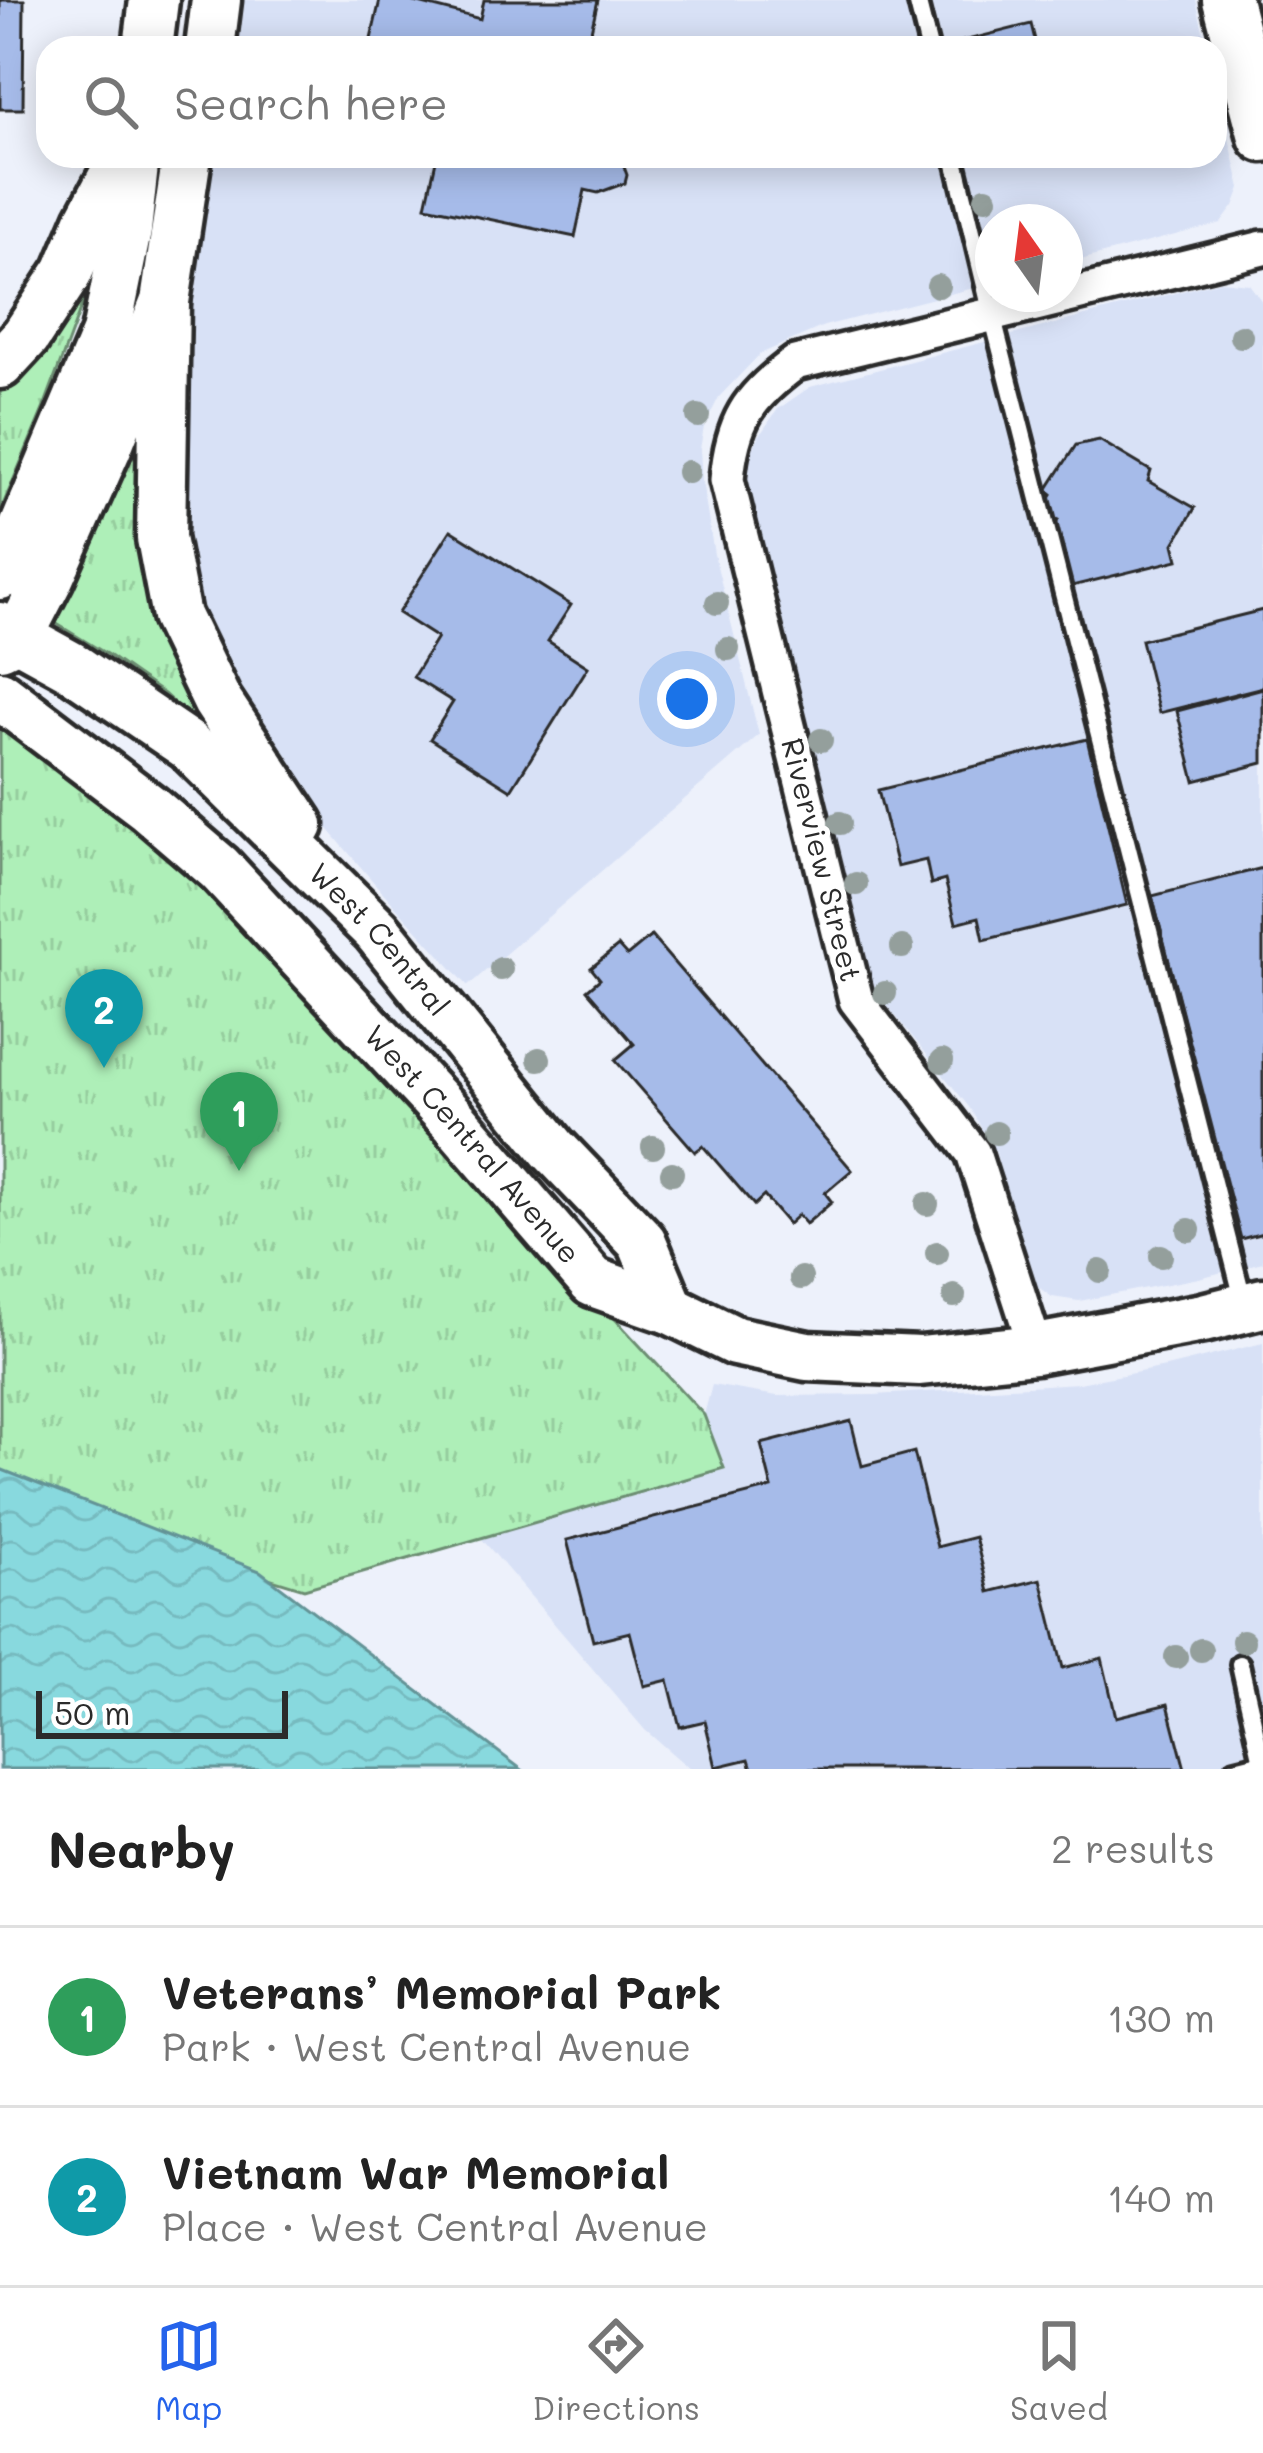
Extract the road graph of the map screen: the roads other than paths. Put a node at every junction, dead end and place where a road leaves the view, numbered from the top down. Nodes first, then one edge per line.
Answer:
1 (154, 0) edge
2 (216, 0) edge
3 (917, 0) edge
4 (1227, 0) edge
5 (150, 36) edge
6 (212, 36) edge
7 (925, 36) edge
8 (1263, 137) edge
9 (118, 168) edge
10 (134, 168) edge
11 (185, 168) edge
12 (957, 168) edge
13 (1263, 248) edge
14 (165, 302) junction
15 (992, 315) junction
16 (0, 364) edge
17 (0, 575) edge
18 (6, 636) edge
19 (0, 695) edge
20 (376, 931) junction
21 (1254, 1305) edge
22 (670, 1309) junction
23 (1036, 1348) junction
24 (1240, 1664) dead end
25 (1263, 1762) edge
26 (1235, 1769) edge

1 - 5 street
2 - 6 street
3 - 7 lane
4 - 8 street
9 - 16 street
10 - 17 street
11 - 14 street
12 - 15 lane
13 - 15 street
14 - 18 street
14 - 20 street
15 - 21 lane
15 - 23 street, Riverview Street
18 - 20 street, West Central
19 - 22 street, West Central Avenue
20 - 22 street, West Central
21 - 23 street, West Central Avenue
22 - 23 street, West Central Avenue
24 - 25 lane
25 - 26 lane

